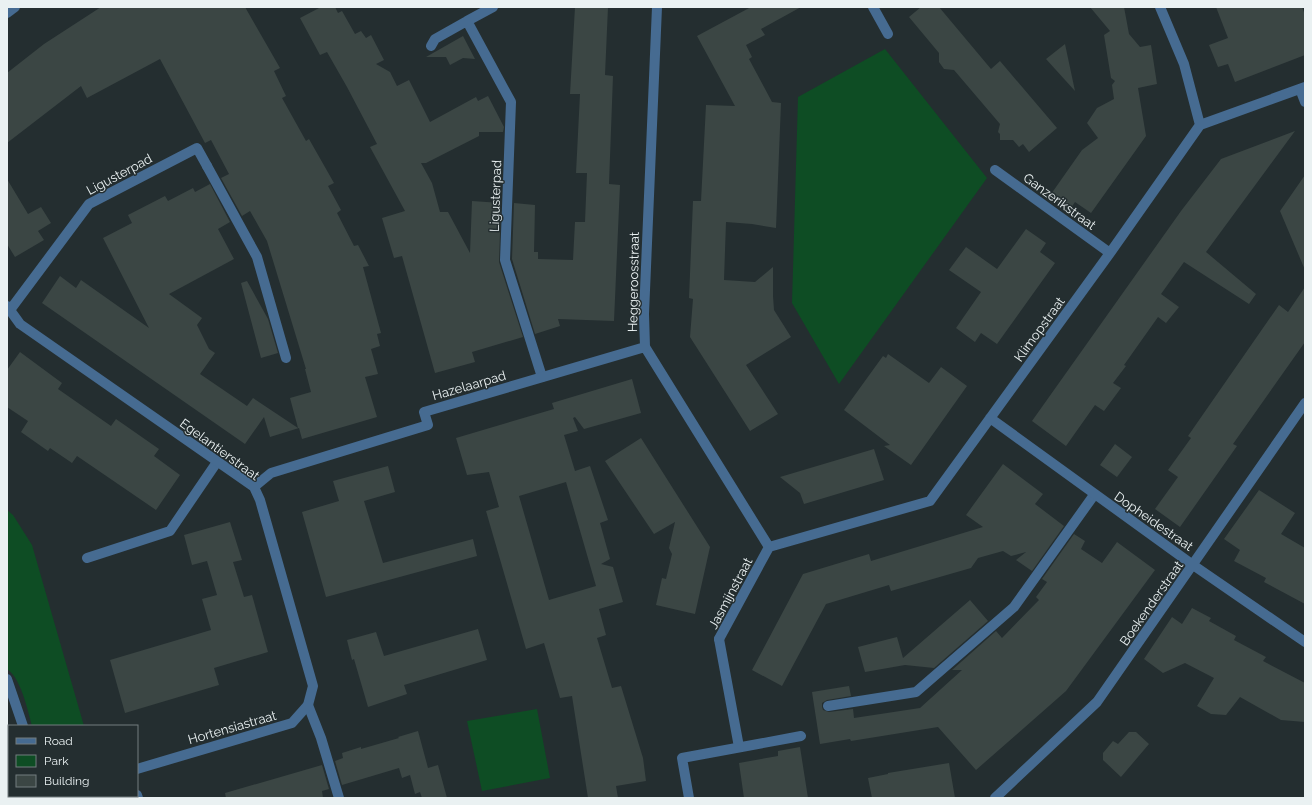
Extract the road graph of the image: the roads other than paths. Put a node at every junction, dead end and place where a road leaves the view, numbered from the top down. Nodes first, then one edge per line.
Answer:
1 (15, 7) edge
2 (493, 7) edge
3 (657, 7) edge
4 (873, 7) edge
5 (1160, 7) edge
6 (7, 13) edge
7 (467, 21) junction
8 (888, 34) dead end
9 (431, 46) dead end
10 (1302, 88) edge
11 (1305, 102) edge
12 (1200, 125) junction
13 (995, 170) dead end
14 (1110, 253) junction
15 (8, 308) edge
16 (645, 348) junction
17 (286, 358) dead end
18 (542, 377) junction
19 (1305, 403) edge
20 (990, 418) junction
21 (218, 462) junction
22 (254, 487) junction
23 (1094, 495) junction
24 (769, 547) junction
25 (88, 558) dead end
26 (1193, 565) junction
27 (1305, 642) edge
28 (7, 679) edge
29 (313, 686) joint
30 (308, 705) junction
31 (828, 706) dead end
32 (22, 725) edge
33 (800, 736) dead end
34 (738, 747) junction
35 (138, 768) edge
36 (339, 798) edge
37 (689, 798) edge
38 (995, 798) edge

1 - 6 street
2 - 7 street
3 - 16 street, Heggeroosstraat
4 - 8 street
5 - 12 street
7 - 9 street
7 - 18 street, Ligusterpad
10 - 11 street
10 - 12 street
12 - 14 street, Klimopstraat
13 - 14 street, Ganzerikstraat
14 - 20 street, Klimopstraat
15 - 17 street, Ligusterpad
15 - 21 street, Egelantierstraat
16 - 18 street, Hazelaarpad
16 - 24 street, Heggeroosstraat
18 - 22 street, Hazelaarpad
19 - 26 street, Boekenderstraat
20 - 23 street, Dopheidestraat
20 - 24 street, Klimopstraat
21 - 22 street, Egelantierstraat
21 - 25 street
22 - 29 street, Egelantierstraat
23 - 26 street, Dopheidestraat
23 - 31 street
24 - 34 street, Jasmijnstraat
26 - 27 street, Dopheidestraat
26 - 38 street, Boekenderstraat
28 - 32 street
29 - 30 street, Hortensiastraat
30 - 35 street, Hortensiastraat
30 - 36 street
33 - 34 street
34 - 37 street

